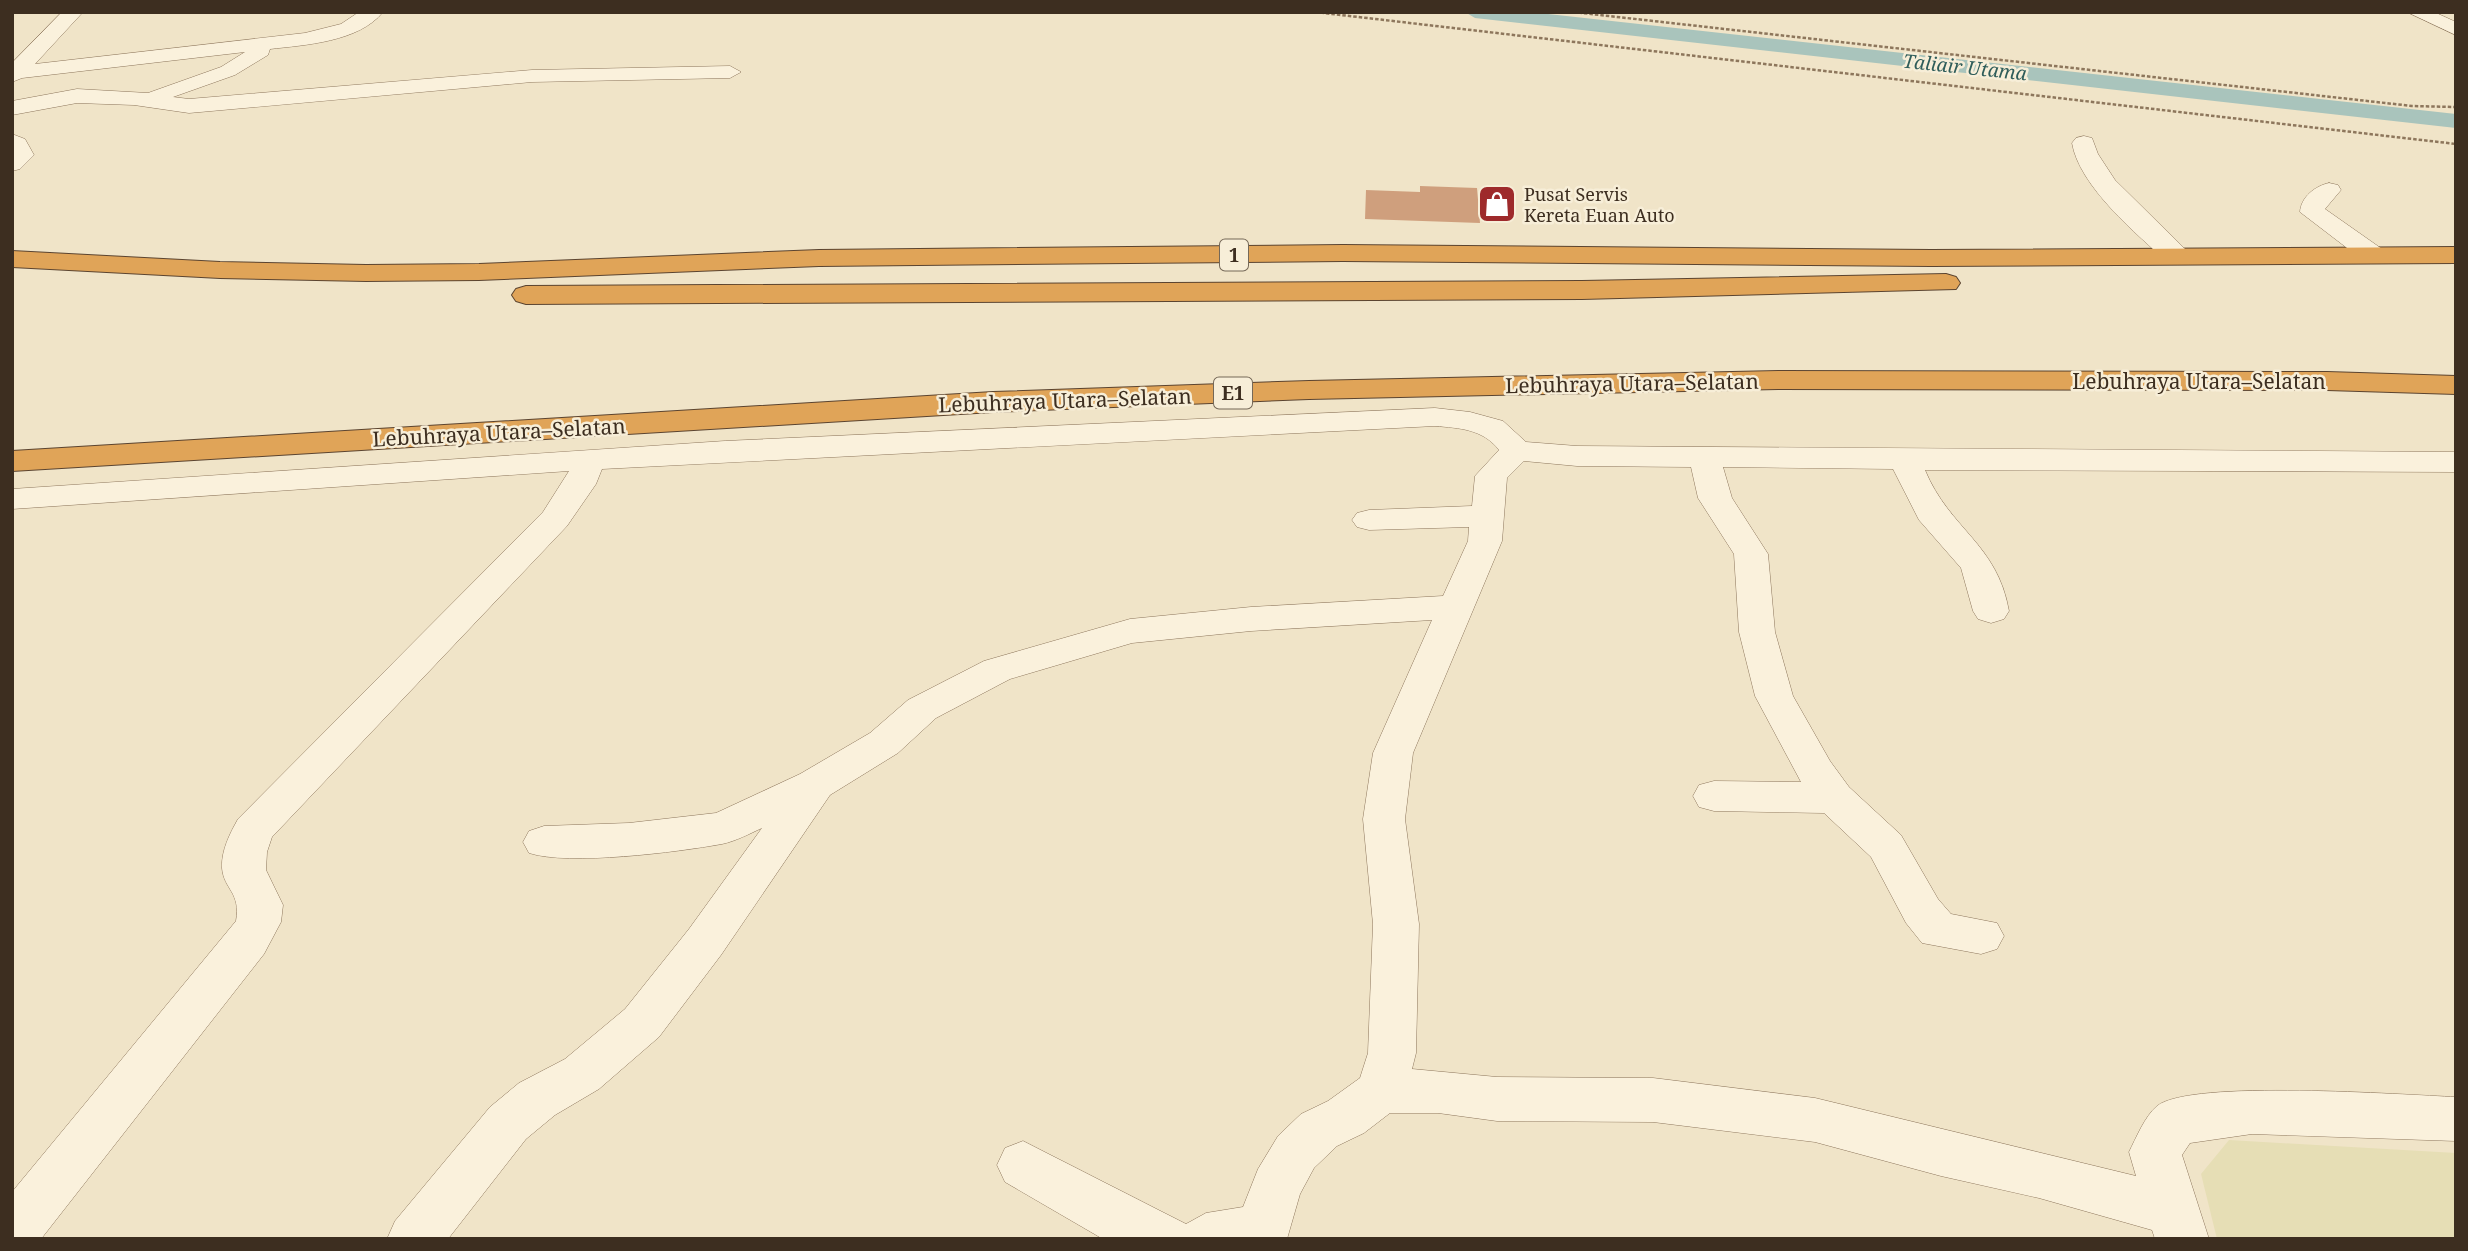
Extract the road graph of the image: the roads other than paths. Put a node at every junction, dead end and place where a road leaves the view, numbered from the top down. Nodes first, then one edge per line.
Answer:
1 (73, 12) edge
2 (373, 12) edge
3 (2417, 12) edge
4 (2456, 29) edge
5 (271, 44) junction
6 (730, 72) dead end
7 (15, 74) edge
8 (426, 87) junction
9 (146, 99) junction
10 (475, 102) dead end
11 (12, 108) edge
12 (12, 141) edge
13 (2084, 143) dead end
14 (12, 164) edge
15 (2329, 190) dead end
16 (1506, 255) junction
17 (2456, 255) edge
18 (2373, 256) junction
19 (2178, 257) junction
20 (1047, 258) junction
21 (12, 259) edge
22 (2456, 275) edge
23 (12, 281) edge
24 (1582, 290) junction
25 (1042, 292) junction
26 (2456, 361) edge
27 (2456, 385) edge
28 (12, 435) edge
29 (1516, 451) junction
30 (1704, 456) junction
31 (1905, 460) junction
32 (12, 461) edge
33 (589, 461) junction
34 (2456, 462) edge
35 (12, 499) edge
36 (1486, 516) junction
37 (1369, 520) dead end
38 (1457, 607) junction
39 (1991, 611) dead end
40 (815, 783) junction
41 (1714, 796) dead end
42 (1834, 798) junction
43 (544, 842) dead end
44 (1980, 936) dead end
45 (1381, 1091) junction
46 (2456, 1119) edge
47 (1023, 1165) dead end
48 (2177, 1225) edge
49 (12, 1233) edge
50 (1260, 1234) edge
51 (414, 1239) edge
52 (1165, 1239) edge
53 (1206, 1239) edge

1 - 7 street
2 - 5 street
3 - 4 street
5 - 7 street
5 - 9 street
6 - 8 street
8 - 9 street
8 - 10 street
9 - 11 street
12 - 14 street
13 - 19 street
15 - 18 street
16 - 19 highway, 1
16 - 20 highway, 1
16 - 24 highway
17 - 18 highway, 1
18 - 19 highway, 1
20 - 21 highway, 1
20 - 25 highway
22 - 24 highway, 1
23 - 25 highway, 1
24 - 25 highway, 1
26 - 28 highway, Lebuhraya Utara–Selatan / E1
27 - 32 highway, Lebuhraya Utara–Selatan / E1
29 - 30 street
29 - 33 street
29 - 36 street
30 - 31 street
30 - 42 street
31 - 34 street
31 - 39 street
33 - 35 street
33 - 49 street
36 - 37 street
36 - 38 street
38 - 40 street
38 - 45 street
40 - 43 street
40 - 51 street
41 - 42 street
42 - 44 street
45 - 48 street
45 - 50 street
46 - 48 street
47 - 52 street
50 - 53 street

